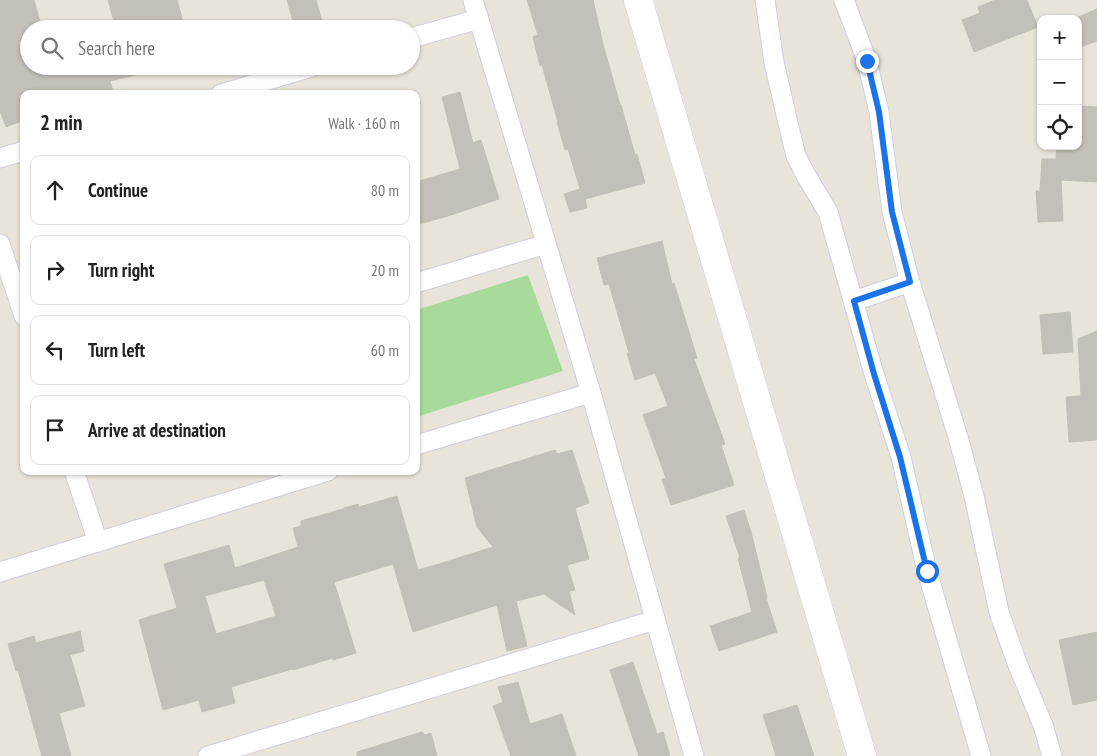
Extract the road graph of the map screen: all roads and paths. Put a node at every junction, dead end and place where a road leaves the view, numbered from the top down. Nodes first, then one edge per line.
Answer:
1 (473, 0) edge
2 (638, 0) edge
3 (765, 0) edge
4 (844, 0) edge
5 (479, 18) junction
6 (420, 35) edge
7 (285, 75) edge
8 (234, 90) edge
9 (20, 152) edge
10 (0, 158) edge
11 (0, 244) edge
12 (546, 244) junction
13 (420, 282) edge
14 (910, 282) junction
15 (854, 301) junction
16 (20, 304) edge
17 (591, 393) junction
18 (420, 444) edge
19 (75, 475) edge
20 (298, 476) edge
21 (98, 542) junction
22 (0, 572) edge
23 (655, 620) junction
24 (208, 756) edge
25 (694, 756) edge
26 (862, 756) edge
27 (981, 756) edge
28 (1052, 756) edge

1 - 5 street
2 - 26 main road
3 - 15 street
4 - 14 street
5 - 6 street
5 - 12 street
7 - 8 street
9 - 10 street
11 - 16 street
12 - 13 street
12 - 17 street
14 - 15 street
14 - 28 street
15 - 27 street
17 - 18 street
17 - 23 street
19 - 21 street
20 - 21 street
21 - 22 street
23 - 24 street
23 - 25 street

